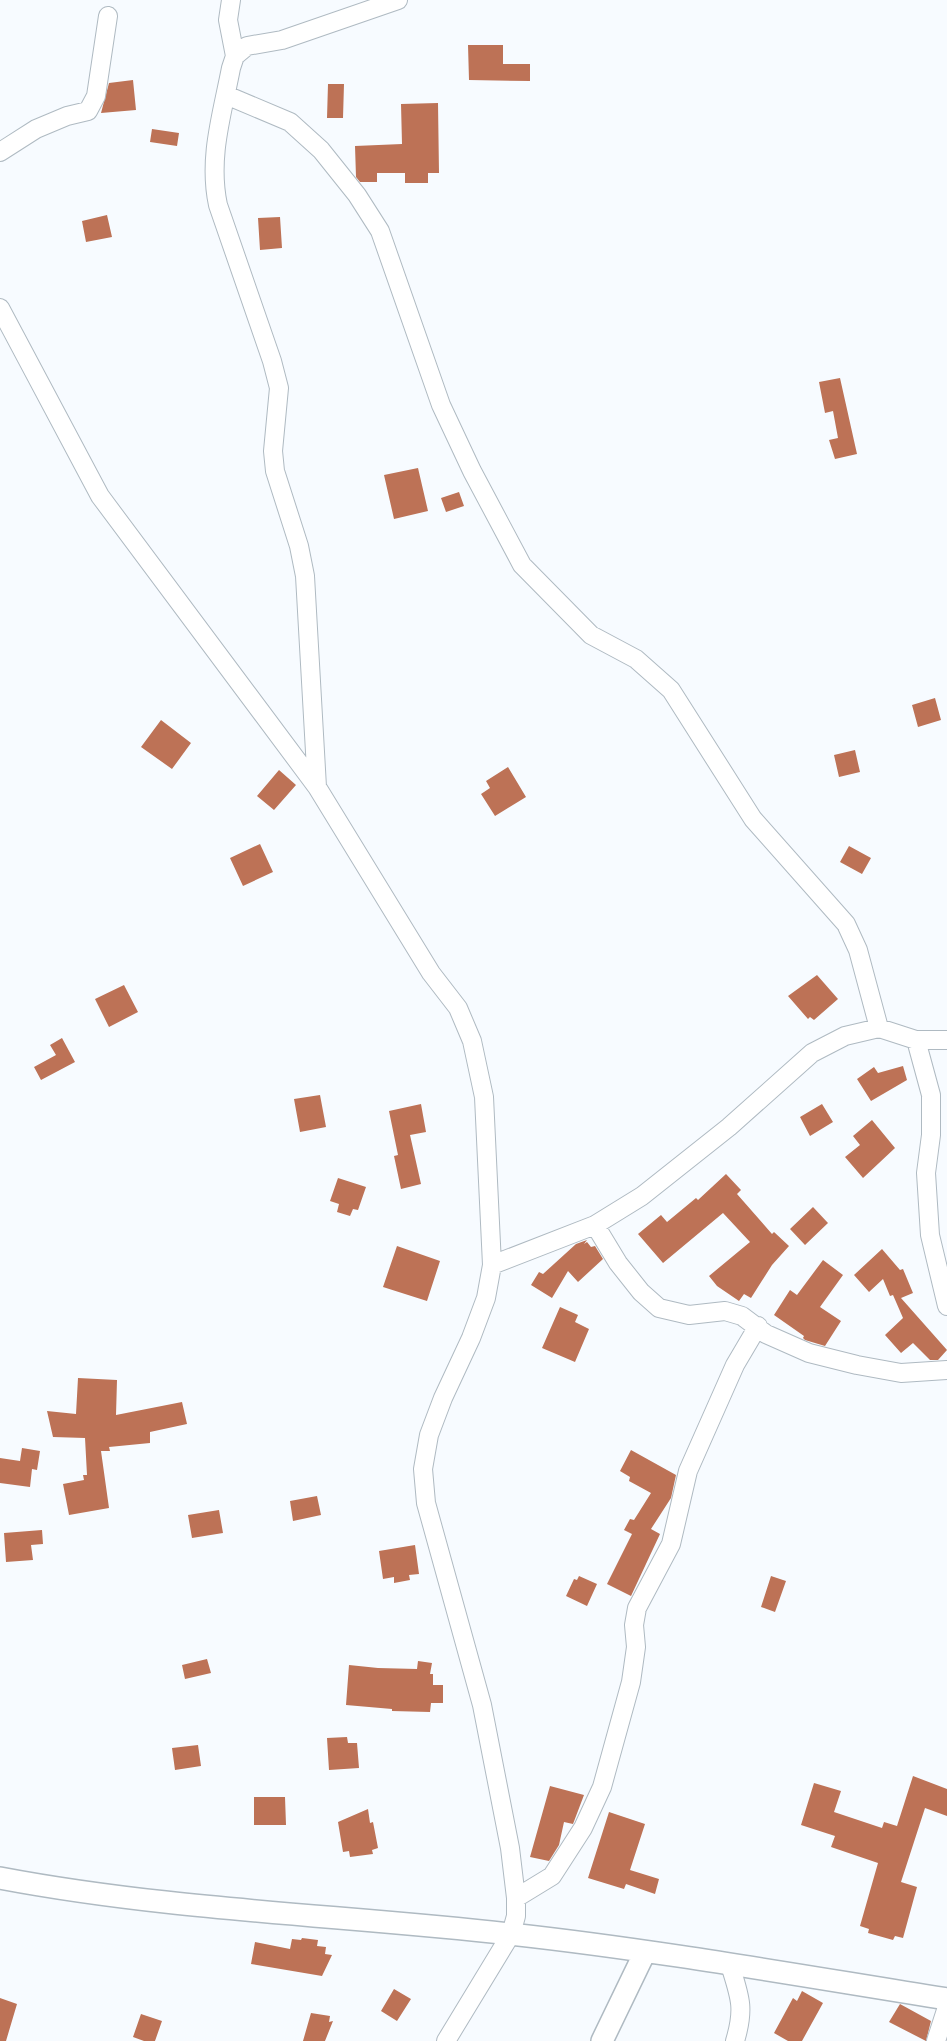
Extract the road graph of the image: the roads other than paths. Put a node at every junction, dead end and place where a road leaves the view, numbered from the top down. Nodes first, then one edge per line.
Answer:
1 (231, 0) edge
2 (398, 0) edge
3 (108, 16) dead end
4 (235, 56) junction
5 (226, 95) junction
6 (0, 152) edge
7 (0, 308) edge
8 (317, 788) junction
9 (879, 1028) junction
10 (916, 1040) junction
11 (947, 1040) edge
12 (595, 1225) junction
13 (492, 1265) junction
14 (947, 1306) edge
15 (758, 1326) junction
16 (947, 1370) edge
17 (0, 1878) edge
18 (516, 1898) junction
19 (511, 1934) junction
20 (645, 1952) junction
21 (730, 1965) junction
22 (947, 1999) edge
23 (947, 2007) edge
24 (446, 2041) edge
25 (602, 2041) edge
26 (735, 2041) edge
27 (936, 2041) edge

1 - 4 street
2 - 4 street
3 - 6 street
4 - 5 street
5 - 8 street
5 - 9 street
7 - 8 street
8 - 13 street
9 - 10 street
9 - 12 street
10 - 11 street
10 - 14 street
12 - 13 street
12 - 15 street
13 - 18 street
15 - 16 street
15 - 18 street
17 - 19 street
18 - 19 street
19 - 20 street
19 - 24 street
20 - 21 street
20 - 25 street
21 - 22 street
21 - 26 street
23 - 27 street

